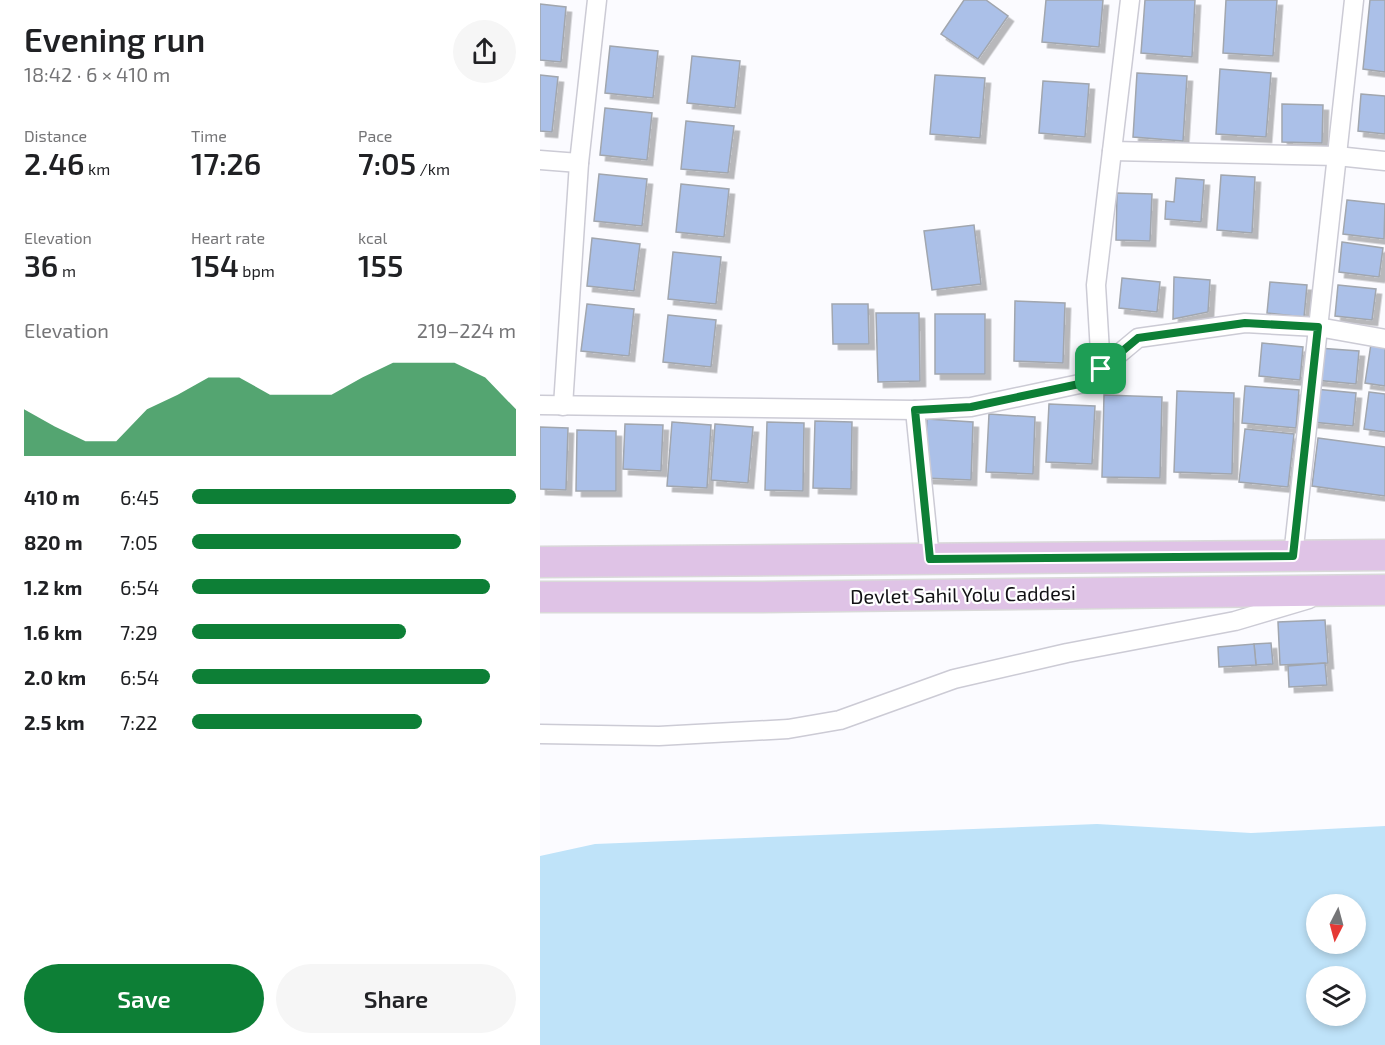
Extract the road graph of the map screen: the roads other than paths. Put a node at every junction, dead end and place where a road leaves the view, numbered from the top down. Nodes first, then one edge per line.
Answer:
1 (597, 0) edge
2 (1130, 0) edge
3 (1354, 0) edge
4 (1112, 151) junction
5 (1337, 156) junction
6 (540, 160) edge
7 (1385, 160) edge
8 (579, 163) junction
9 (1318, 327) junction
10 (1385, 339) edge
11 (1101, 369) junction
12 (540, 405) edge
13 (563, 406) junction
14 (915, 410) junction
15 (1385, 555) edge
16 (1293, 556) junction
17 (930, 559) junction
18 (540, 562) edge
19 (1340, 590) junction
20 (1385, 590) edge
21 (540, 597) edge
22 (540, 734) edge

1 - 8 street
2 - 4 street
3 - 5 street
4 - 5 street
4 - 11 street
5 - 7 street
5 - 9 street
6 - 8 street
8 - 13 street
9 - 10 street
9 - 11 street
9 - 16 street
11 - 14 street
12 - 13 street
13 - 14 street
14 - 17 street
15 - 16 main road, Devlet Sahil Yolu Caddesi
16 - 17 main road, Devlet Sahil Yolu Caddesi
17 - 18 main road, Devlet Sahil Yolu Caddesi
19 - 20 main road, Devlet Sahil Yolu Caddesi
19 - 21 main road, Devlet Sahil Yolu Caddesi
19 - 22 street

